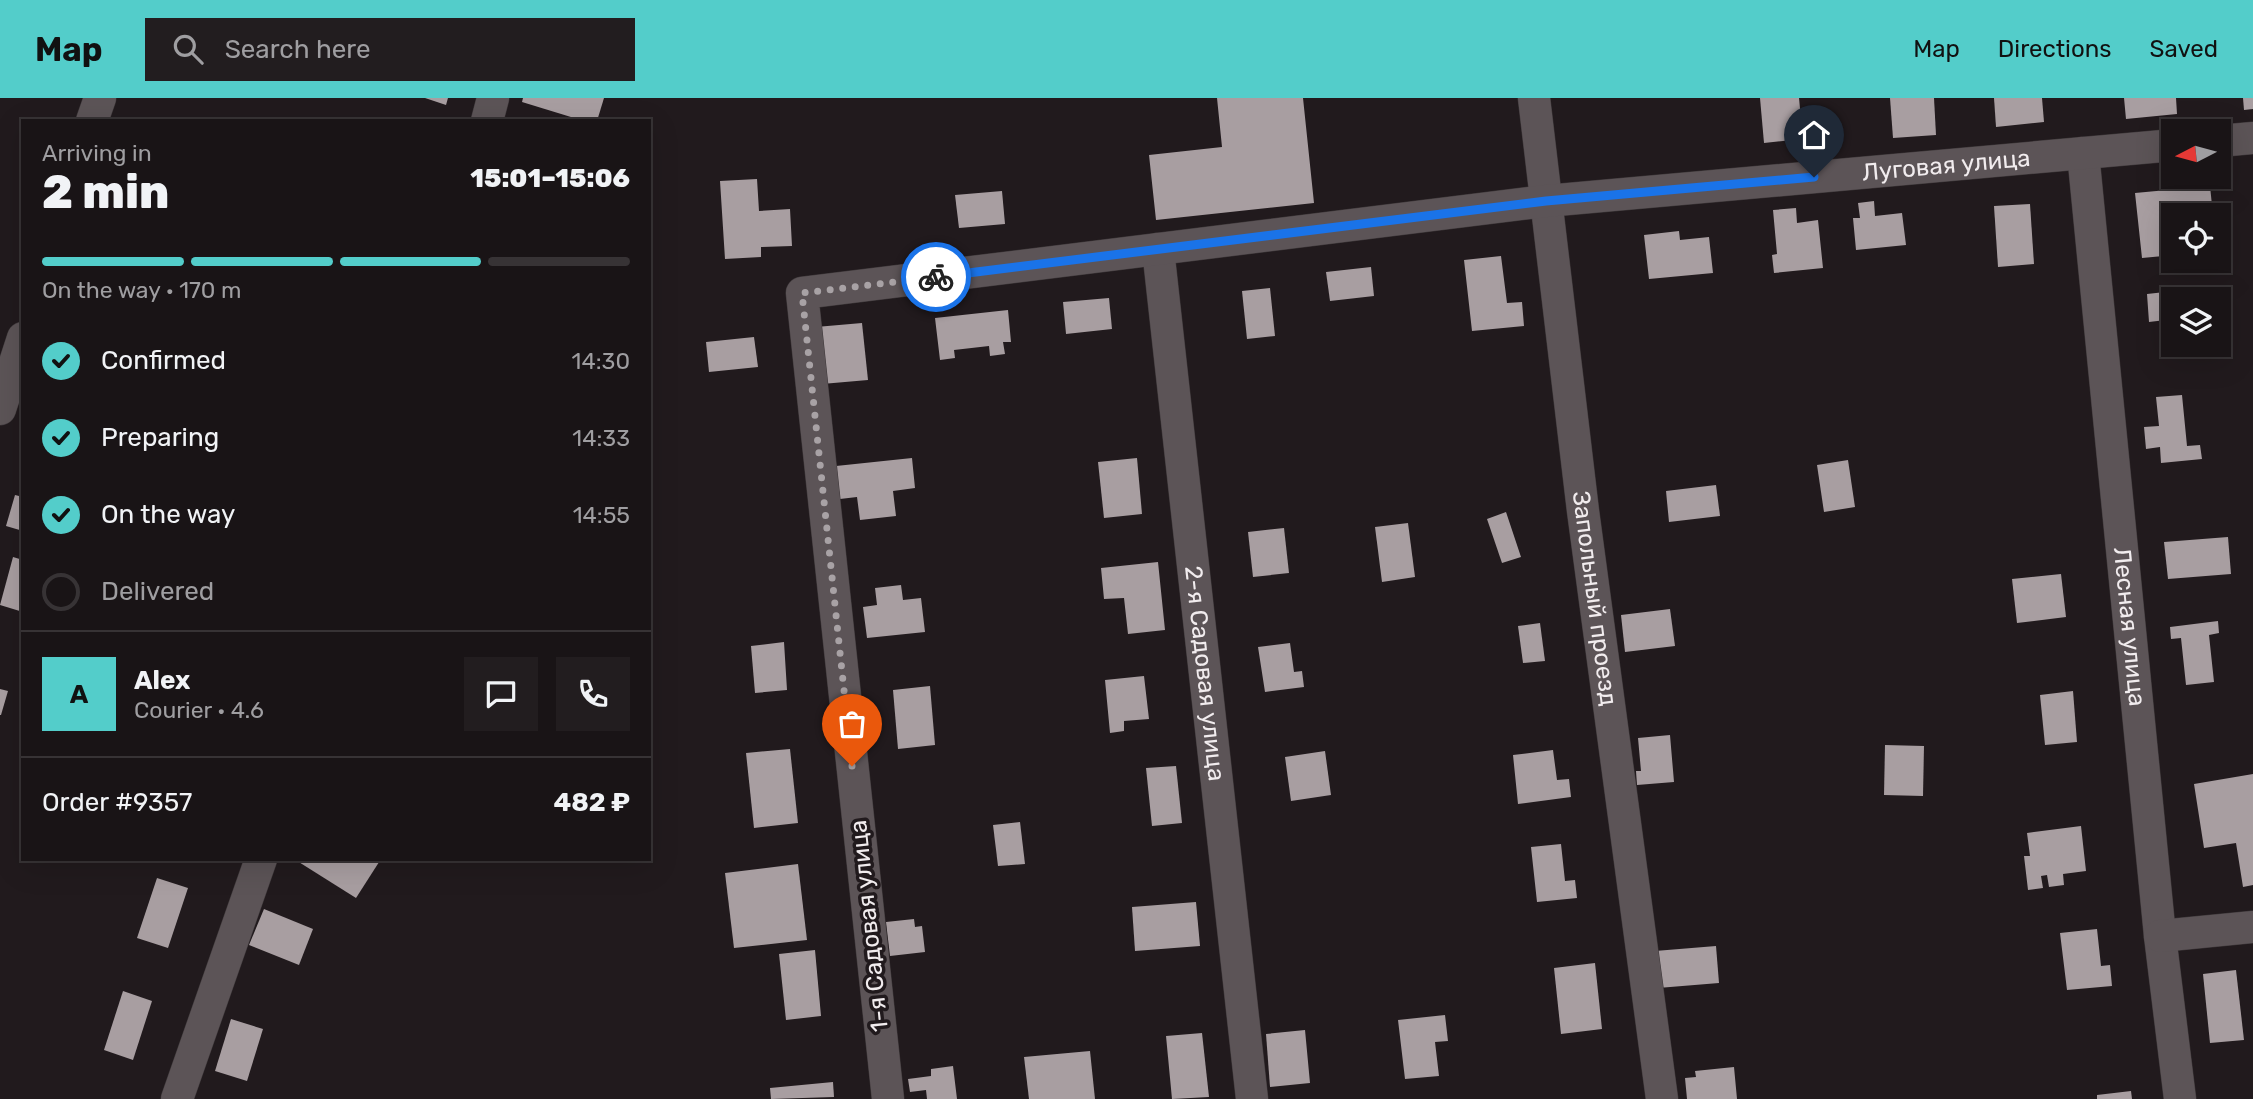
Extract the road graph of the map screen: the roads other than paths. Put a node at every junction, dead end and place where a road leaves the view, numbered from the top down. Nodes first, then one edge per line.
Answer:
1 (100, 98) edge
2 (493, 98) edge
3 (1534, 98) edge
4 (93, 119) edge
5 (487, 119) edge
6 (2253, 138) edge
7 (2231, 140) edge
8 (2161, 146) edge
9 (2083, 153) junction
10 (1546, 201) junction
11 (1158, 249) junction
12 (802, 293) joint
13 (21, 344) edge
14 (0, 409) edge
15 (260, 861) edge
16 (2253, 927) edge
17 (2160, 936) junction
18 (177, 1099) edge
19 (888, 1099) edge
20 (1252, 1099) edge
21 (1662, 1099) edge
22 (2180, 1099) edge

1 - 4 street
2 - 5 street
3 - 10 street, Запольный проезд
6 - 7 street
8 - 9 street, Луговая улица
9 - 10 street, Луговая улица
9 - 17 street, Лесная улица
10 - 11 street, Луговая улица
10 - 21 street, Запольный проезд
11 - 12 street, Луговая улица
11 - 20 street, 2-я Садовая улица
12 - 19 street, 1-я Садовая улица
13 - 14 street
15 - 18 street
16 - 17 street
17 - 22 street, Лесная улица

